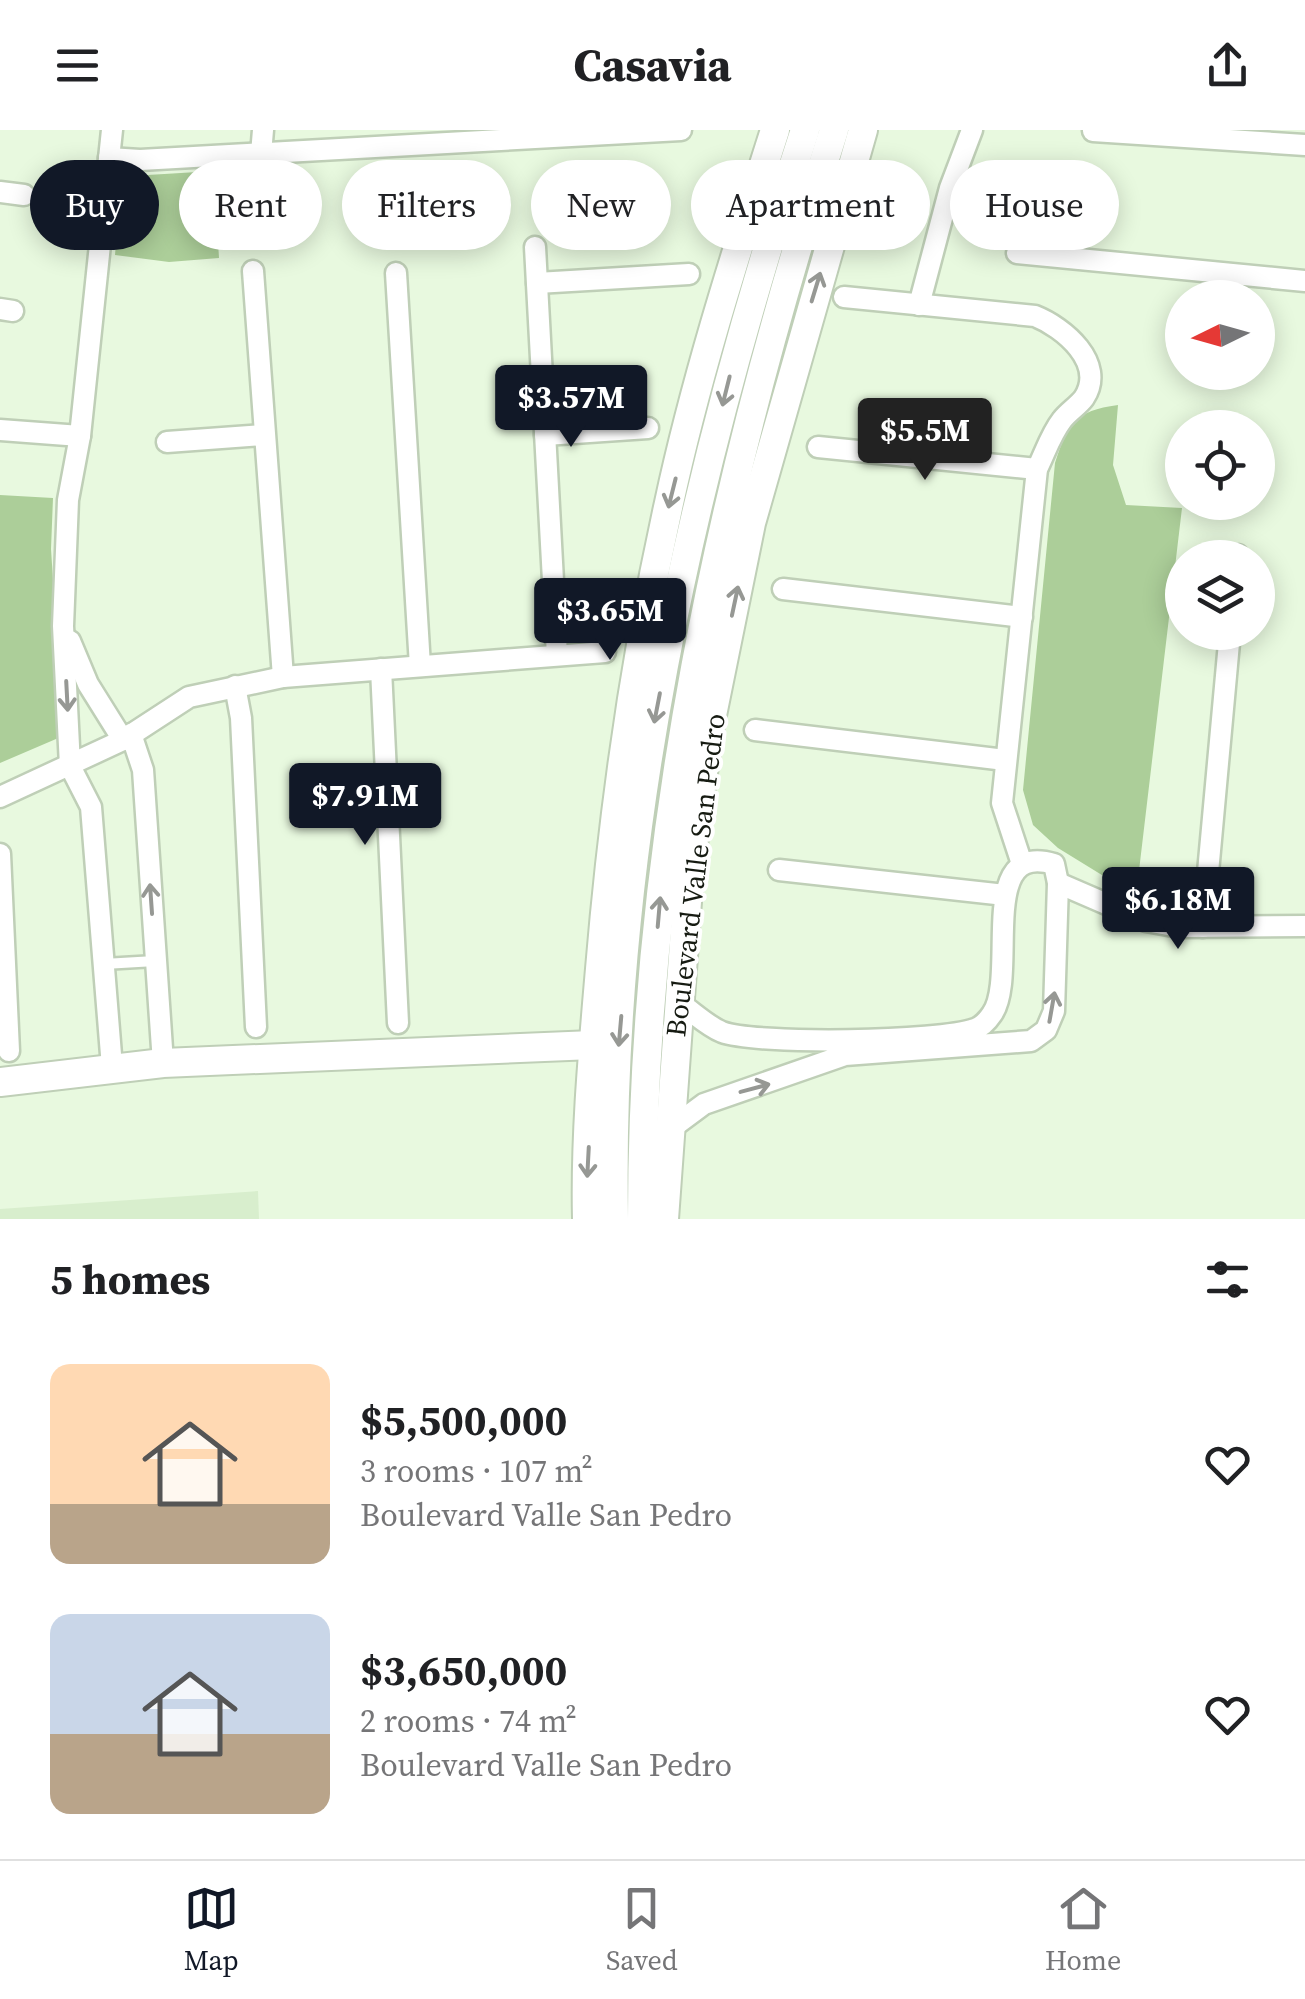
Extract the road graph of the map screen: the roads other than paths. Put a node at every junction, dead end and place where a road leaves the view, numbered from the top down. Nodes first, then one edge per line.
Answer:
1 (112, 130) edge
2 (263, 130) edge
3 (681, 130) edge
4 (775, 130) edge
5 (805, 130) edge
6 (834, 130) edge
7 (863, 130) edge
8 (972, 130) edge
9 (650, 131) edge
10 (1093, 131) edge
11 (534, 134) edge
12 (410, 138) edge
13 (1305, 145) edge
14 (261, 154) junction
15 (109, 158) junction
16 (0, 192) edge
17 (24, 195) dead end
18 (535, 250) edge
19 (1016, 254) dead end
20 (253, 272) dead end
21 (396, 274) dead end
22 (689, 274) dead end
23 (1305, 281) edge
24 (537, 284) junction
25 (844, 297) dead end
26 (918, 305) junction
27 (648, 428) dead end
28 (0, 430) edge
29 (264, 435) junction
30 (545, 435) junction
31 (80, 436) junction
32 (167, 442) dead end
33 (818, 447) dead end
34 (1037, 469) junction
35 (783, 589) dead end
36 (1022, 617) junction
37 (63, 626) junction
38 (1228, 650) edge
39 (606, 652) dead end
40 (557, 656) junction
41 (420, 666) junction
42 (382, 669) junction
43 (284, 677) junction
44 (235, 686) junction
45 (755, 730) dead end
46 (127, 737) junction
47 (1005, 760) junction
48 (70, 766) junction
49 (0, 797) edge
50 (0, 854) edge
51 (1022, 864) junction
52 (778, 870) dead end
53 (1058, 883) junction
54 (1005, 895) junction
55 (1305, 926) edge
56 (1203, 927) junction
57 (155, 961) junction
58 (104, 964) junction
59 (678, 1002) junction
60 (398, 1024) dead end
61 (256, 1027) dead end
62 (594, 1045) junction
63 (9, 1052) dead end
64 (163, 1062) junction
65 (112, 1067) junction
66 (0, 1082) edge
67 (669, 1130) junction
68 (587, 1219) edge
69 (614, 1219) edge
70 (642, 1219) edge
71 (664, 1219) edge

1 - 15 street
2 - 14 street
3 - 9 street
4 -> 62 main road
5 -> 69 main road, Boulevard Valle San Pedro
70 -> 6 main road, Boulevard Valle San Pedro
59 -> 7 main road, Boulevard Valle San Pedro
8 - 26 street
9 - 11 street
10 - 13 street
11 - 12 street
12 - 14 street
14 - 15 street
15 - 31 street
16 - 17 street
18 - 24 street
19 - 23 street
20 - 29 street
21 - 41 street
22 - 24 street
24 - 30 street
25 - 26 street
26 - 34 street
27 - 30 street
28 - 31 street
29 - 32 street
29 - 43 street
30 - 40 street
31 - 37 street
33 - 34 street
34 - 36 street
35 - 36 street
36 - 47 street
37 - 46 street
37 -> 48 street
38 - 56 street
39 - 40 street
40 - 41 street
41 - 42 street
42 - 43 street
42 - 60 street
43 - 44 street
44 - 46 street
44 - 61 street
45 - 47 street
46 - 48 street
57 -> 46 street
47 - 51 street
48 - 49 street
48 - 58 street
50 - 63 street
51 - 53 street
51 - 54 street
52 - 54 street
53 - 56 street
67 -> 53 street
54 - 59 street
55 - 56 street
57 - 58 lane
57 - 64 street
58 - 65 street
59 - 67 main road, Boulevard Valle San Pedro
62 - 64 main road
62 -> 68 main road
64 - 65 main road
65 - 66 main road
67 - 71 main road, Boulevard Valle San Pedro

